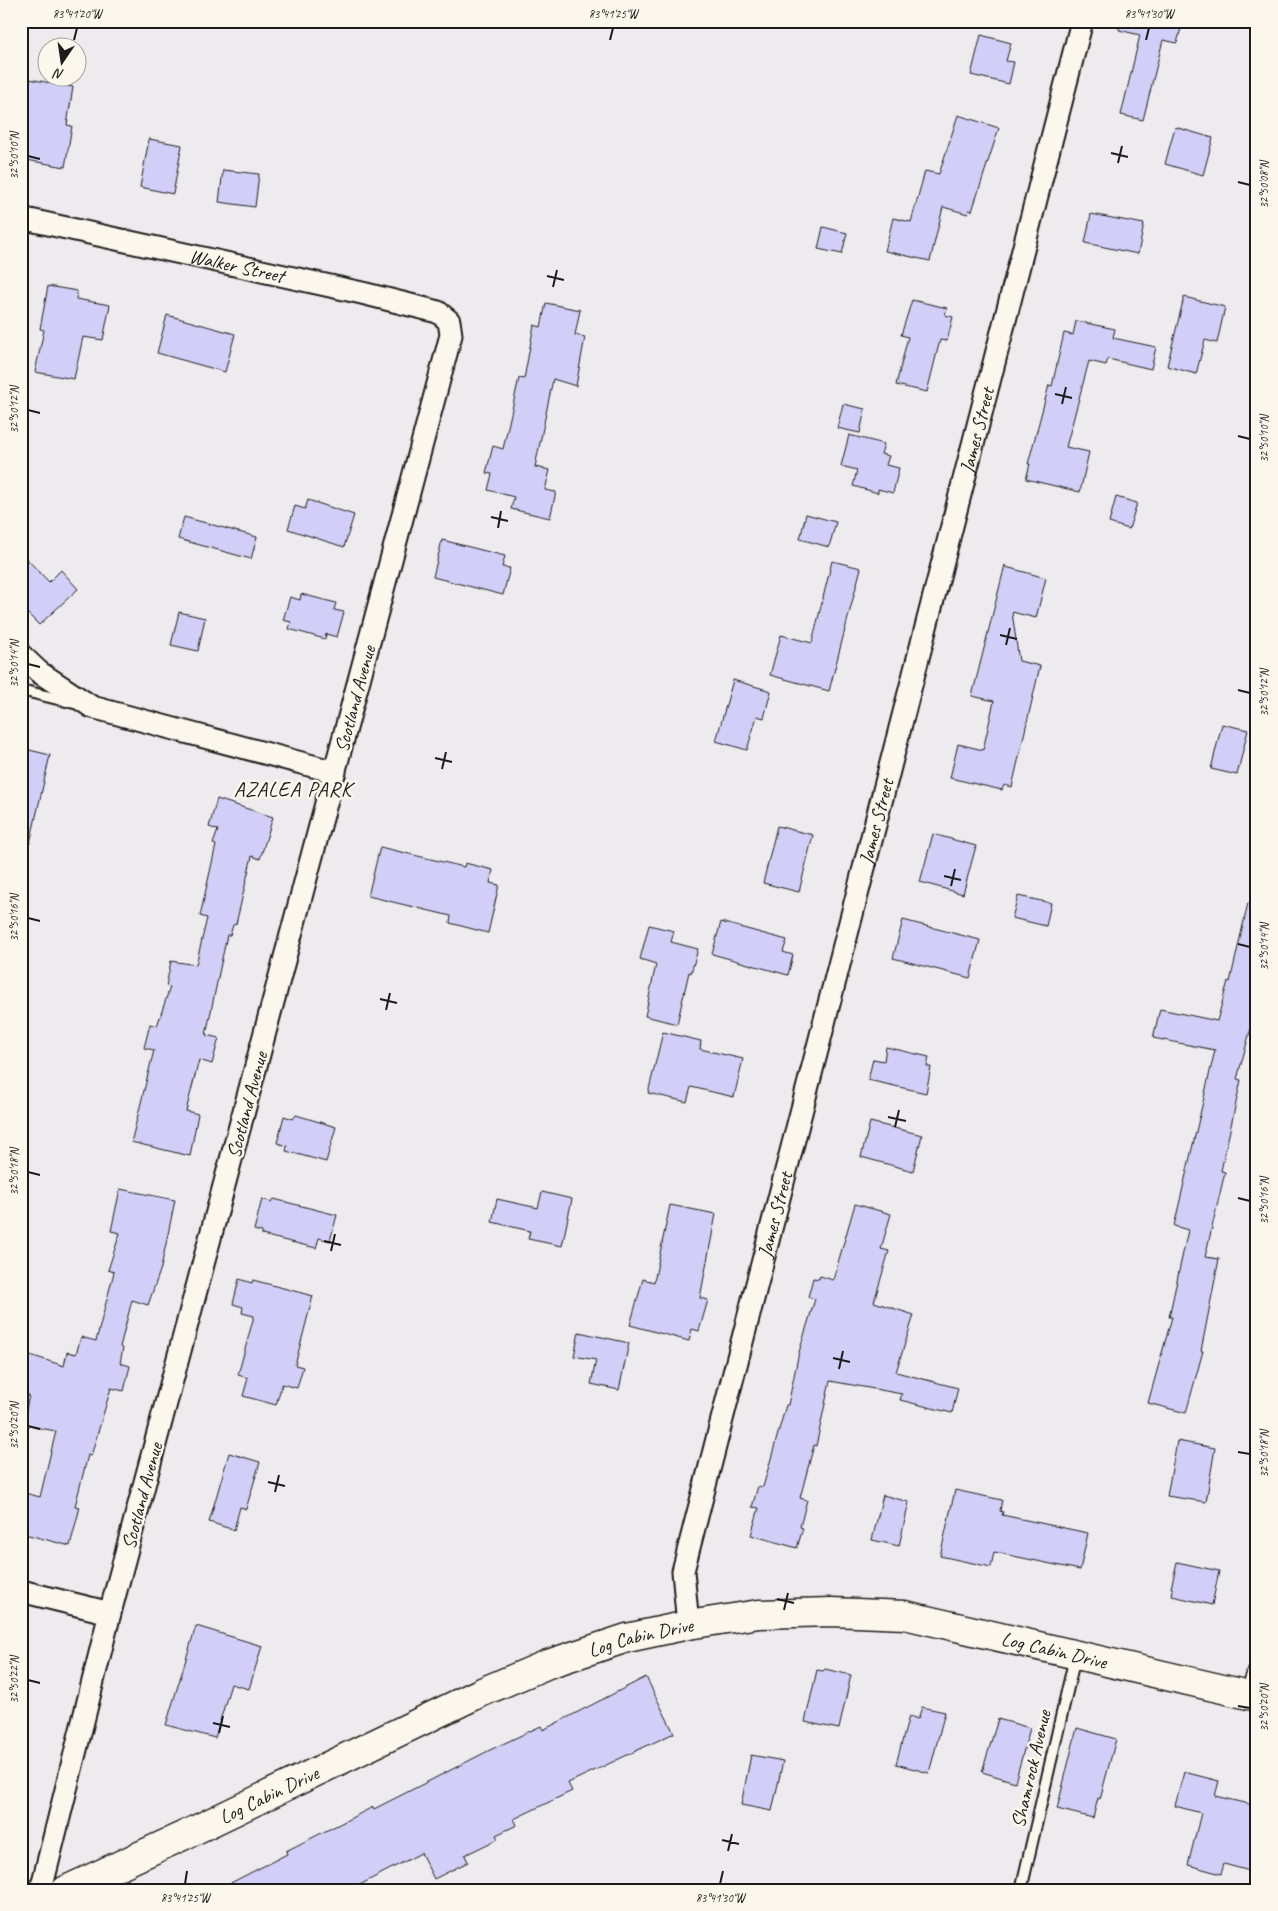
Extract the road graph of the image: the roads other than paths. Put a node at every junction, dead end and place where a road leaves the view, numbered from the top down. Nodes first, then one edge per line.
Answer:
1 (1082, 21) edge
2 (21, 218) edge
3 (449, 320) joint
4 (21, 655) edge
5 (21, 690) edge
6 (92, 707) junction
7 (336, 772) junction
8 (21, 1591) edge
9 (110, 1613) junction
10 (688, 1625) junction
11 (1075, 1656) junction
12 (1255, 1690) edge
13 (42, 1890) edge
14 (66, 1890) edge
15 (1021, 1890) edge

1 - 10 street, James Street
2 - 3 street, Walker Street
3 - 7 street, Scotland Avenue
4 - 6 street
5 - 6 lane
6 - 7 street
7 - 9 street, Scotland Avenue
8 - 9 street
9 - 13 street, Scotland Avenue
10 - 11 street, Log Cabin Drive
10 - 14 street, Log Cabin Drive
11 - 12 street, Log Cabin Drive
11 - 15 lane, Shamrock Avenue

